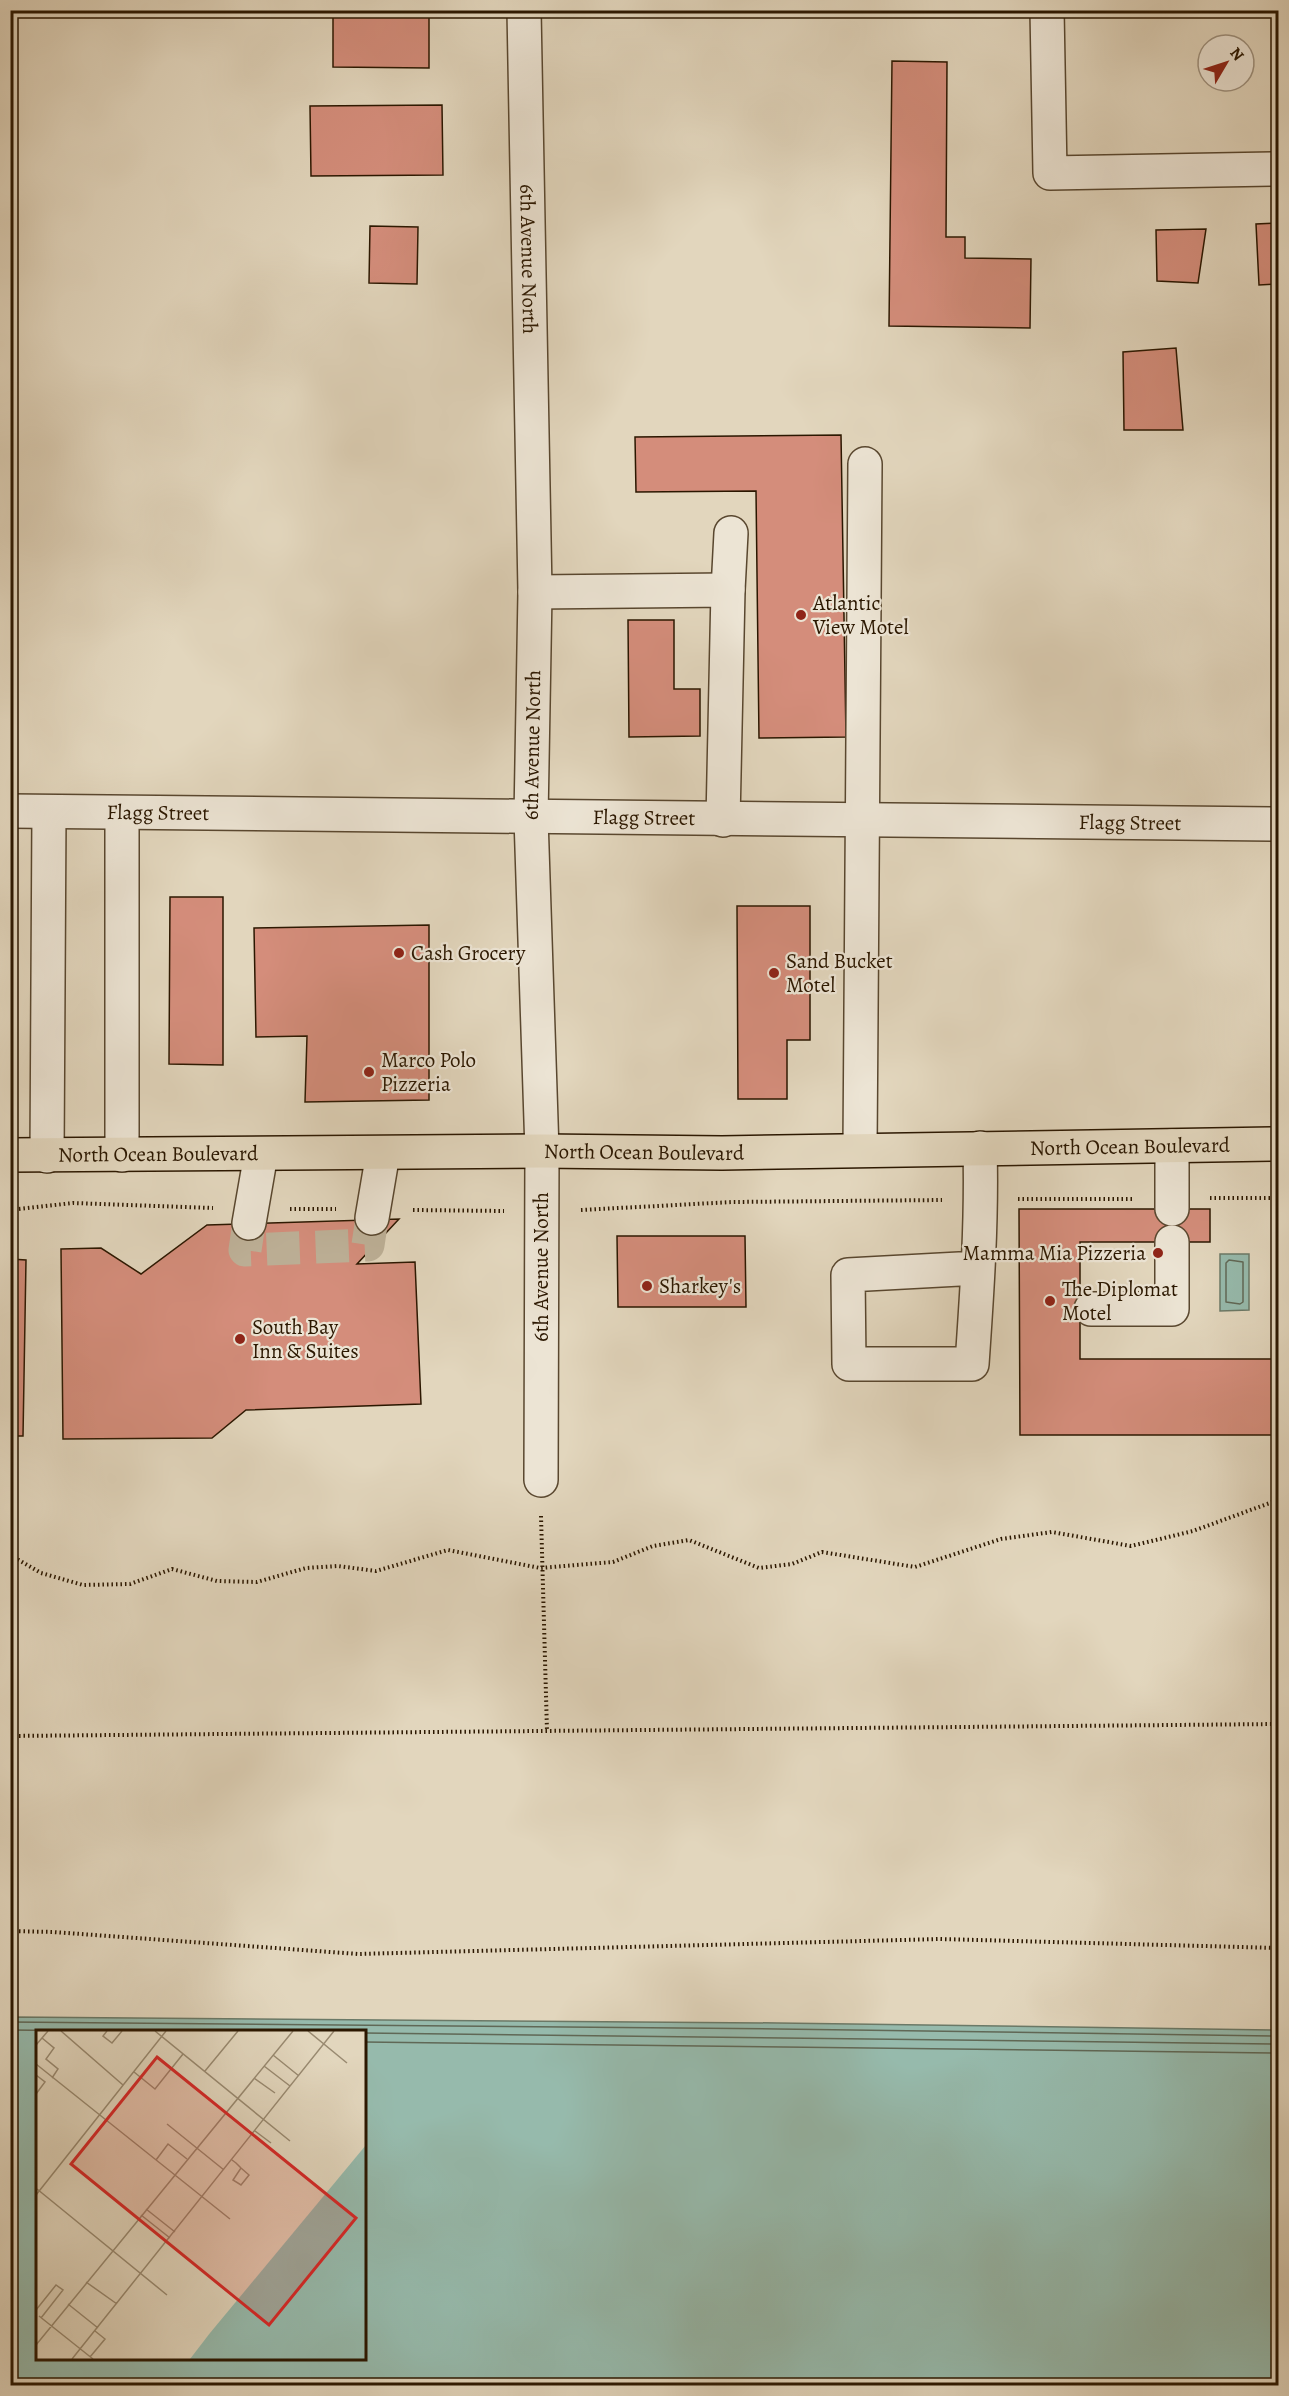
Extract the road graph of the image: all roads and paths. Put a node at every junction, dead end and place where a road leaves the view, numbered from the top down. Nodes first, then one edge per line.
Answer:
1 (524, 10) edge
2 (1047, 10) edge
3 (1278, 170) edge
4 (865, 464) dead end
5 (731, 532) dead end
6 (728, 590) junction
7 (535, 592) junction
8 (10, 811) edge
9 (49, 812) junction
10 (122, 813) junction
11 (531, 818) junction
12 (862, 819) junction
13 (723, 820) junction
14 (1278, 824) edge
15 (1278, 1144) edge
16 (1172, 1146) junction
17 (980, 1148) junction
18 (860, 1149) junction
19 (542, 1151) junction
20 (383, 1153) junction
21 (261, 1154) junction
22 (10, 1155) edge
23 (122, 1155) junction
24 (47, 1156) junction
25 (1278, 1198) edge
26 (982, 1200) junction
27 (1172, 1204) junction
28 (10, 1210) edge
29 (542, 1212) junction
30 (373, 1214) junction
31 (250, 1216) junction
32 (1172, 1242) dead end
33 (978, 1268) junction
34 (1091, 1309) dead end
35 (541, 1480) joint
36 (1278, 1500) edge
37 (10, 1555) edge
38 (540, 1568) junction
39 (1278, 1724) edge
40 (547, 1731) junction
41 (10, 1736) edge
42 (10, 1931) edge
43 (1278, 1948) edge

1 - 7 street, 6th Avenue North
2 - 3 street
4 - 12 street
5 - 6 street
6 - 7 street
6 - 13 street
7 - 11 street, 6th Avenue North
8 - 9 street, Flagg Street
9 - 10 street, Flagg Street
9 - 24 street
10 - 11 street, Flagg Street
10 - 23 street
11 - 13 street, Flagg Street
11 - 19 street, 6th Avenue North
12 - 13 street, Flagg Street
12 - 14 street, Flagg Street
12 - 18 street
15 - 16 main road, North Ocean Boulevard
16 - 17 main road, North Ocean Boulevard
16 - 27 street
17 - 18 main road, North Ocean Boulevard
17 - 26 street
18 - 19 main road, North Ocean Boulevard
19 - 20 main road, North Ocean Boulevard
19 - 29 street, 6th Avenue North
20 - 21 main road, North Ocean Boulevard
20 - 30 street
21 - 23 main road, North Ocean Boulevard
21 - 31 street
22 - 24 main road, North Ocean Boulevard
23 - 24 main road, North Ocean Boulevard
25 - 27 path
26 - 27 path
26 - 29 path
26 - 33 street
28 - 31 path
29 - 30 path
29 - 35 street, 6th Avenue North
30 - 31 path
32 - 34 street
33 - 33 street
35 - 38 path
36 - 38 path
37 - 38 path
38 - 40 path
39 - 40 path
40 - 41 path
42 - 43 path

